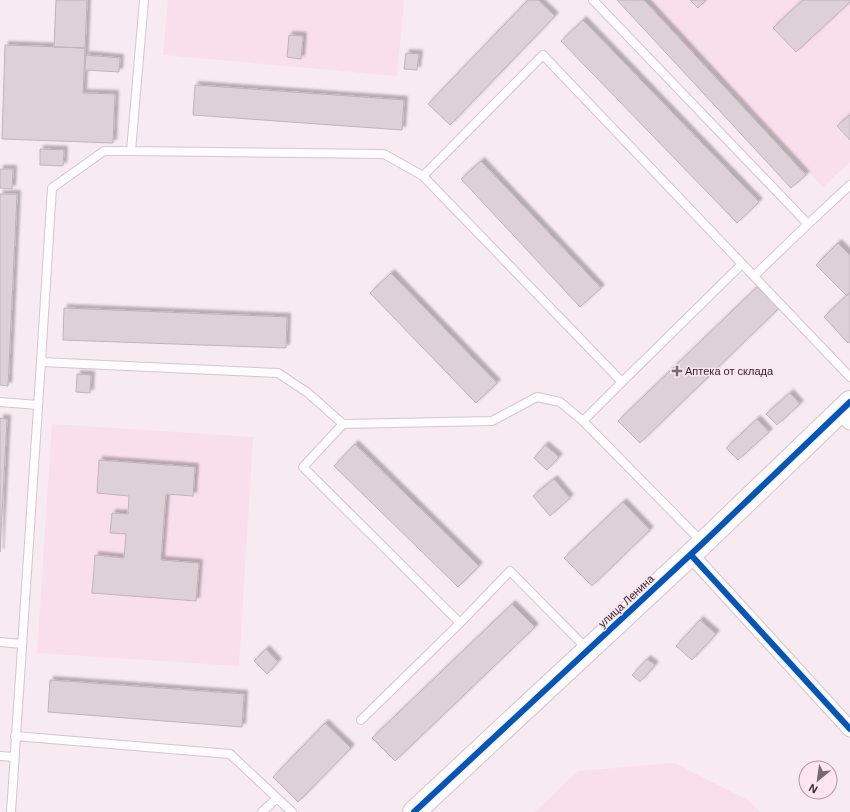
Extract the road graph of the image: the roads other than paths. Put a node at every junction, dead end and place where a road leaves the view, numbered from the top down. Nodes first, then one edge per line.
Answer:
1 (144, 0) edge
2 (592, 0) edge
3 (131, 151) junction
4 (423, 176) junction
5 (850, 185) edge
6 (808, 224) junction
7 (742, 264) junction
8 (754, 276) junction
9 (41, 362) junction
10 (850, 377) edge
11 (622, 382) junction
12 (0, 402) edge
13 (38, 405) junction
14 (847, 412) edge
15 (583, 421) junction
16 (343, 424) junction
17 (697, 549) junction
18 (460, 623) junction
19 (0, 642) edge
20 (22, 644) junction
21 (588, 650) junction
22 (361, 720) dead end
23 (850, 729) edge
24 (16, 736) junction
25 (0, 756) edge
26 (15, 757) junction
27 (277, 798) junction
28 (11, 812) edge
29 (262, 812) edge
30 (292, 812) edge
31 (414, 812) edge

1 - 3 lane
2 - 6 lane
3 - 4 lane
3 - 9 lane
4 - 7 lane
4 - 11 lane
5 - 6 lane
6 - 8 lane
7 - 8 lane
7 - 11 lane
8 - 10 lane
9 - 13 lane
9 - 16 lane
11 - 15 lane
12 - 13 lane
13 - 20 lane
14 - 17 street, улица Ленина
15 - 16 lane
15 - 17 lane
16 - 18 lane
17 - 21 street, улица Ленина
17 - 23 street
18 - 21 lane
18 - 22 lane
19 - 20 lane
20 - 24 lane
21 - 31 street, улица Ленина
24 - 26 lane
24 - 27 lane
25 - 26 lane
26 - 28 lane
27 - 29 lane
27 - 30 lane

